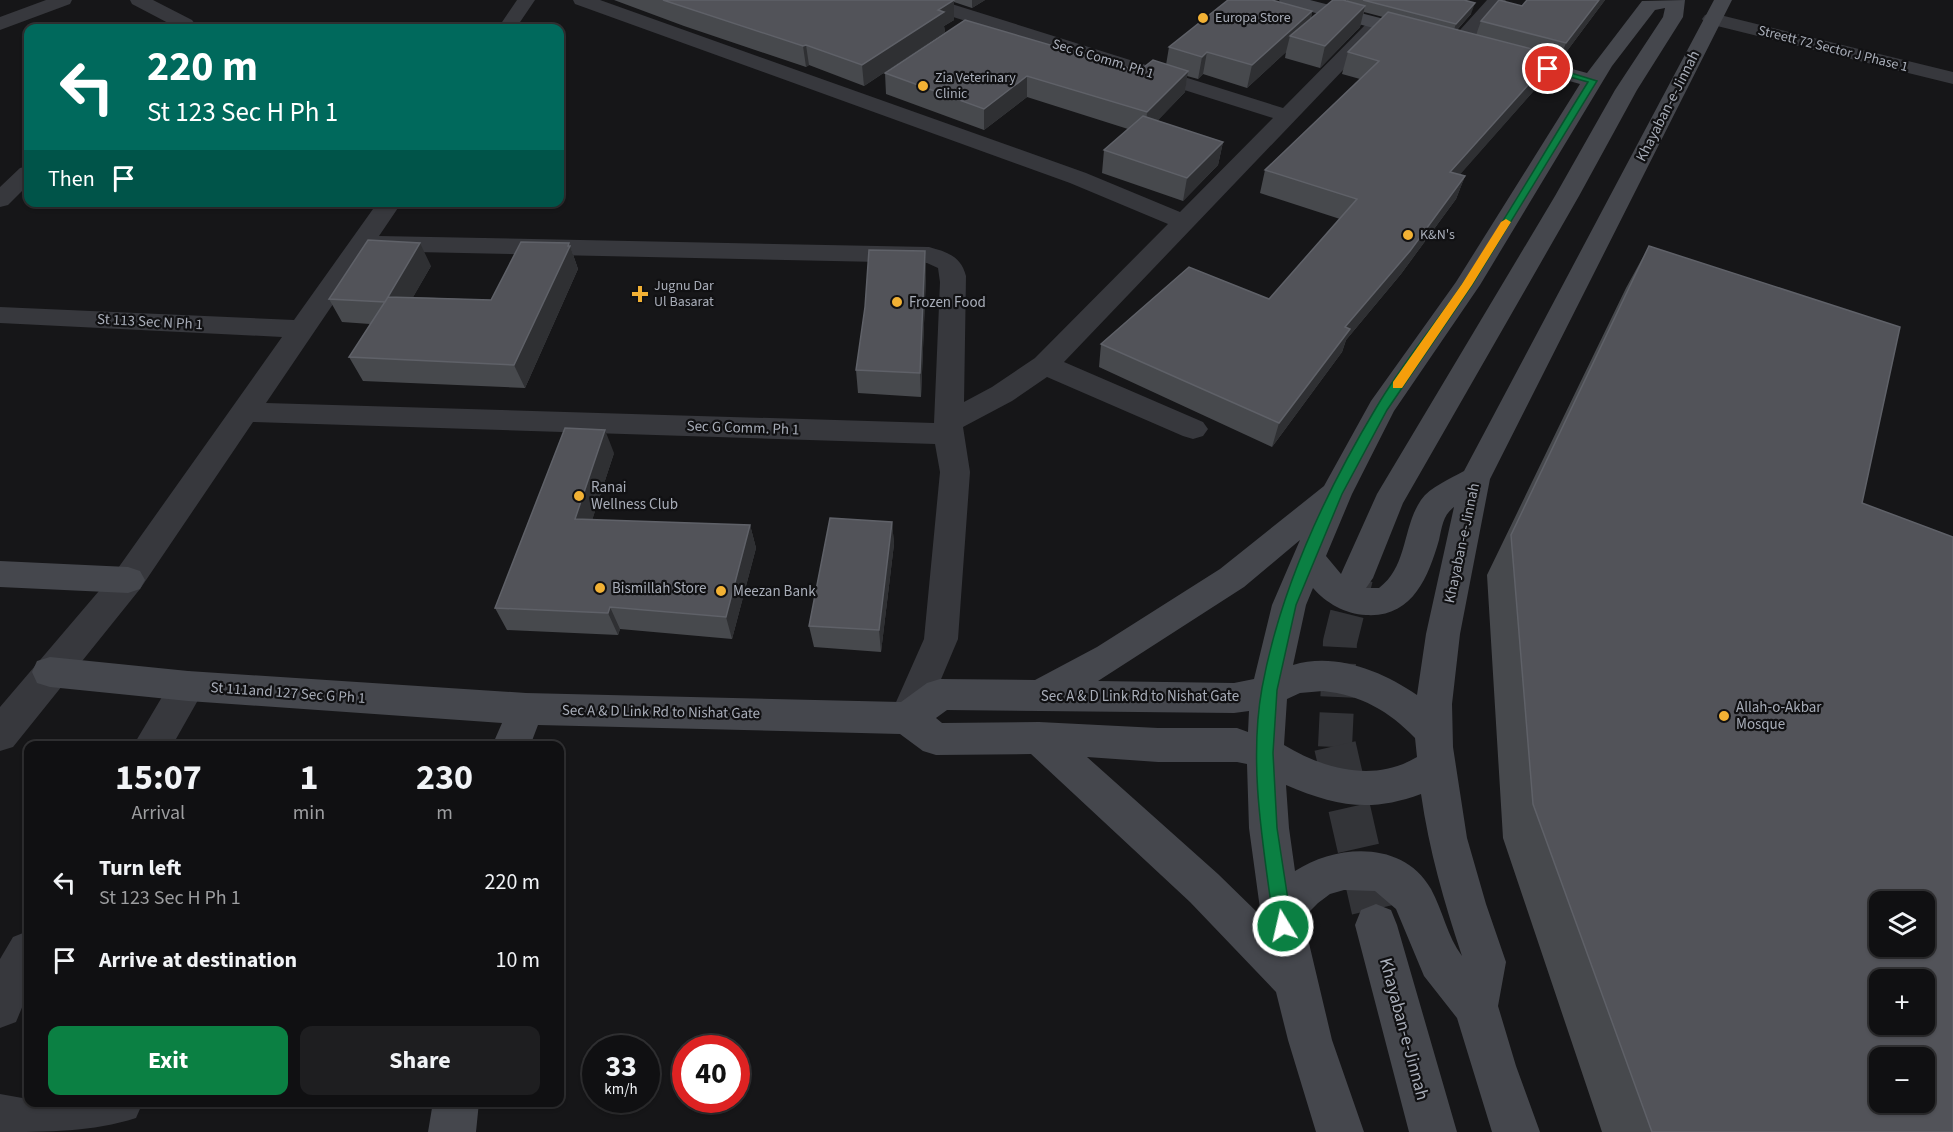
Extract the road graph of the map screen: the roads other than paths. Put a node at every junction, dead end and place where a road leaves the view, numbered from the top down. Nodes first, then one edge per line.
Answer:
1 (63, 0) edge
2 (139, 0) edge
3 (526, 0) edge
4 (582, 0) edge
5 (919, 0) edge
6 (1288, 0) edge
7 (1497, 0) edge
8 (1676, 0) edge
9 (998, 7) dead end
10 (1718, 10) edge
11 (979, 20) junction
12 (1378, 23) junction
13 (0, 24) edge
14 (185, 24) edge
15 (510, 24) edge
16 (959, 33) edge
17 (1458, 45) junction
18 (1953, 78) edge
19 (1593, 81) junction
20 (879, 87) dead end
21 (860, 100) junction
22 (1288, 116) junction
23 (24, 177) edge
24 (0, 200) edge
25 (387, 207) edge
26 (1183, 222) junction
27 (363, 243) junction
28 (0, 315) edge
29 (300, 330) junction
30 (1045, 365) junction
31 (245, 412) junction
32 (948, 428) junction
33 (1193, 429) dead end
34 (1474, 478) junction
35 (1336, 494) junction
36 (1310, 558) junction
37 (0, 574) edge
38 (1356, 579) tunnel mouth
39 (128, 580) junction
40 (50, 672) junction
41 (188, 686) junction
42 (1269, 690) junction
43 (1039, 696) junction
44 (526, 709) junction
45 (907, 718) junction
46 (0, 735) edge
47 (1039, 738) junction
48 (155, 741) edge
49 (513, 741) edge
50 (1435, 748) junction
51 (1265, 753) junction
52 (1281, 912) junction
53 (1376, 925) tunnel mouth
54 (24, 959) edge
55 (1295, 982) junction
56 (0, 1006) edge
57 (1476, 1006) junction
58 (96, 1107) edge
59 (455, 1107) edge
60 (16, 1124) edge
61 (452, 1132) edge
62 (1340, 1132) edge
63 (1433, 1132) edge
64 (1516, 1132) edge

1 - 13 street
2 - 14 street
3 - 15 street
4 - 21 street
5 - 11 street, Sec G Comm. Ph 1
6 - 12 street
7 - 17 street
8 - 19 street
8 - 38 street
9 - 11 street
10 - 18 street, Streett 72 Sector J Phase 1
10 - 34 street, Khayaban-e-Jinnah
11 - 16 street
11 - 22 street, Sec G Comm. Ph 1
12 - 17 street
12 - 22 street, Sec G Comm. Ph 1
17 - 19 street
19 - 35 street
20 - 21 street
21 - 26 street
22 - 26 street, Sec G Comm. Ph 1
23 - 24 street
25 - 27 street
26 - 30 street, Sec G Comm. Ph 1
27 - 29 street
27 - 32 street
28 - 29 street, St 113 Sec N Ph 1
29 - 31 street
30 - 32 street, Sec G Comm. Ph 1
30 - 33 street
31 - 32 street, Sec G Comm. Ph 1
31 - 39 street
32 - 45 street
34 - 36 street
34 - 50 street, Khayaban-e-Jinnah
35 - 36 street
35 - 43 street
36 - 42 street
37 - 39 street
39 - 40 street
40 - 41 street, St 111and 127 Sec G Ph 1
40 - 46 street
41 - 44 street, St 111and 127 Sec G Ph 1
41 - 48 street
42 - 43 street, Sec A & D Link Rd to Nishat Gate
42 - 50 street, Sec A & D Link Rd to Nishat Gate
42 - 51 street
43 - 45 street, Sec A & D Link Rd to Nishat Gate
44 - 45 street, Sec A & D Link Rd to Nishat Gate
44 - 49 street
45 - 47 street
47 - 51 street
47 - 55 street
50 - 51 street
50 - 57 street, Khayaban-e-Jinnah
51 - 52 street
52 - 55 street
52 - 57 street
53 - 63 street, Khayaban-e-Jinnah
54 - 56 street
55 - 62 street
57 - 64 street, Khayaban-e-Jinnah
58 - 60 street
59 - 61 street

